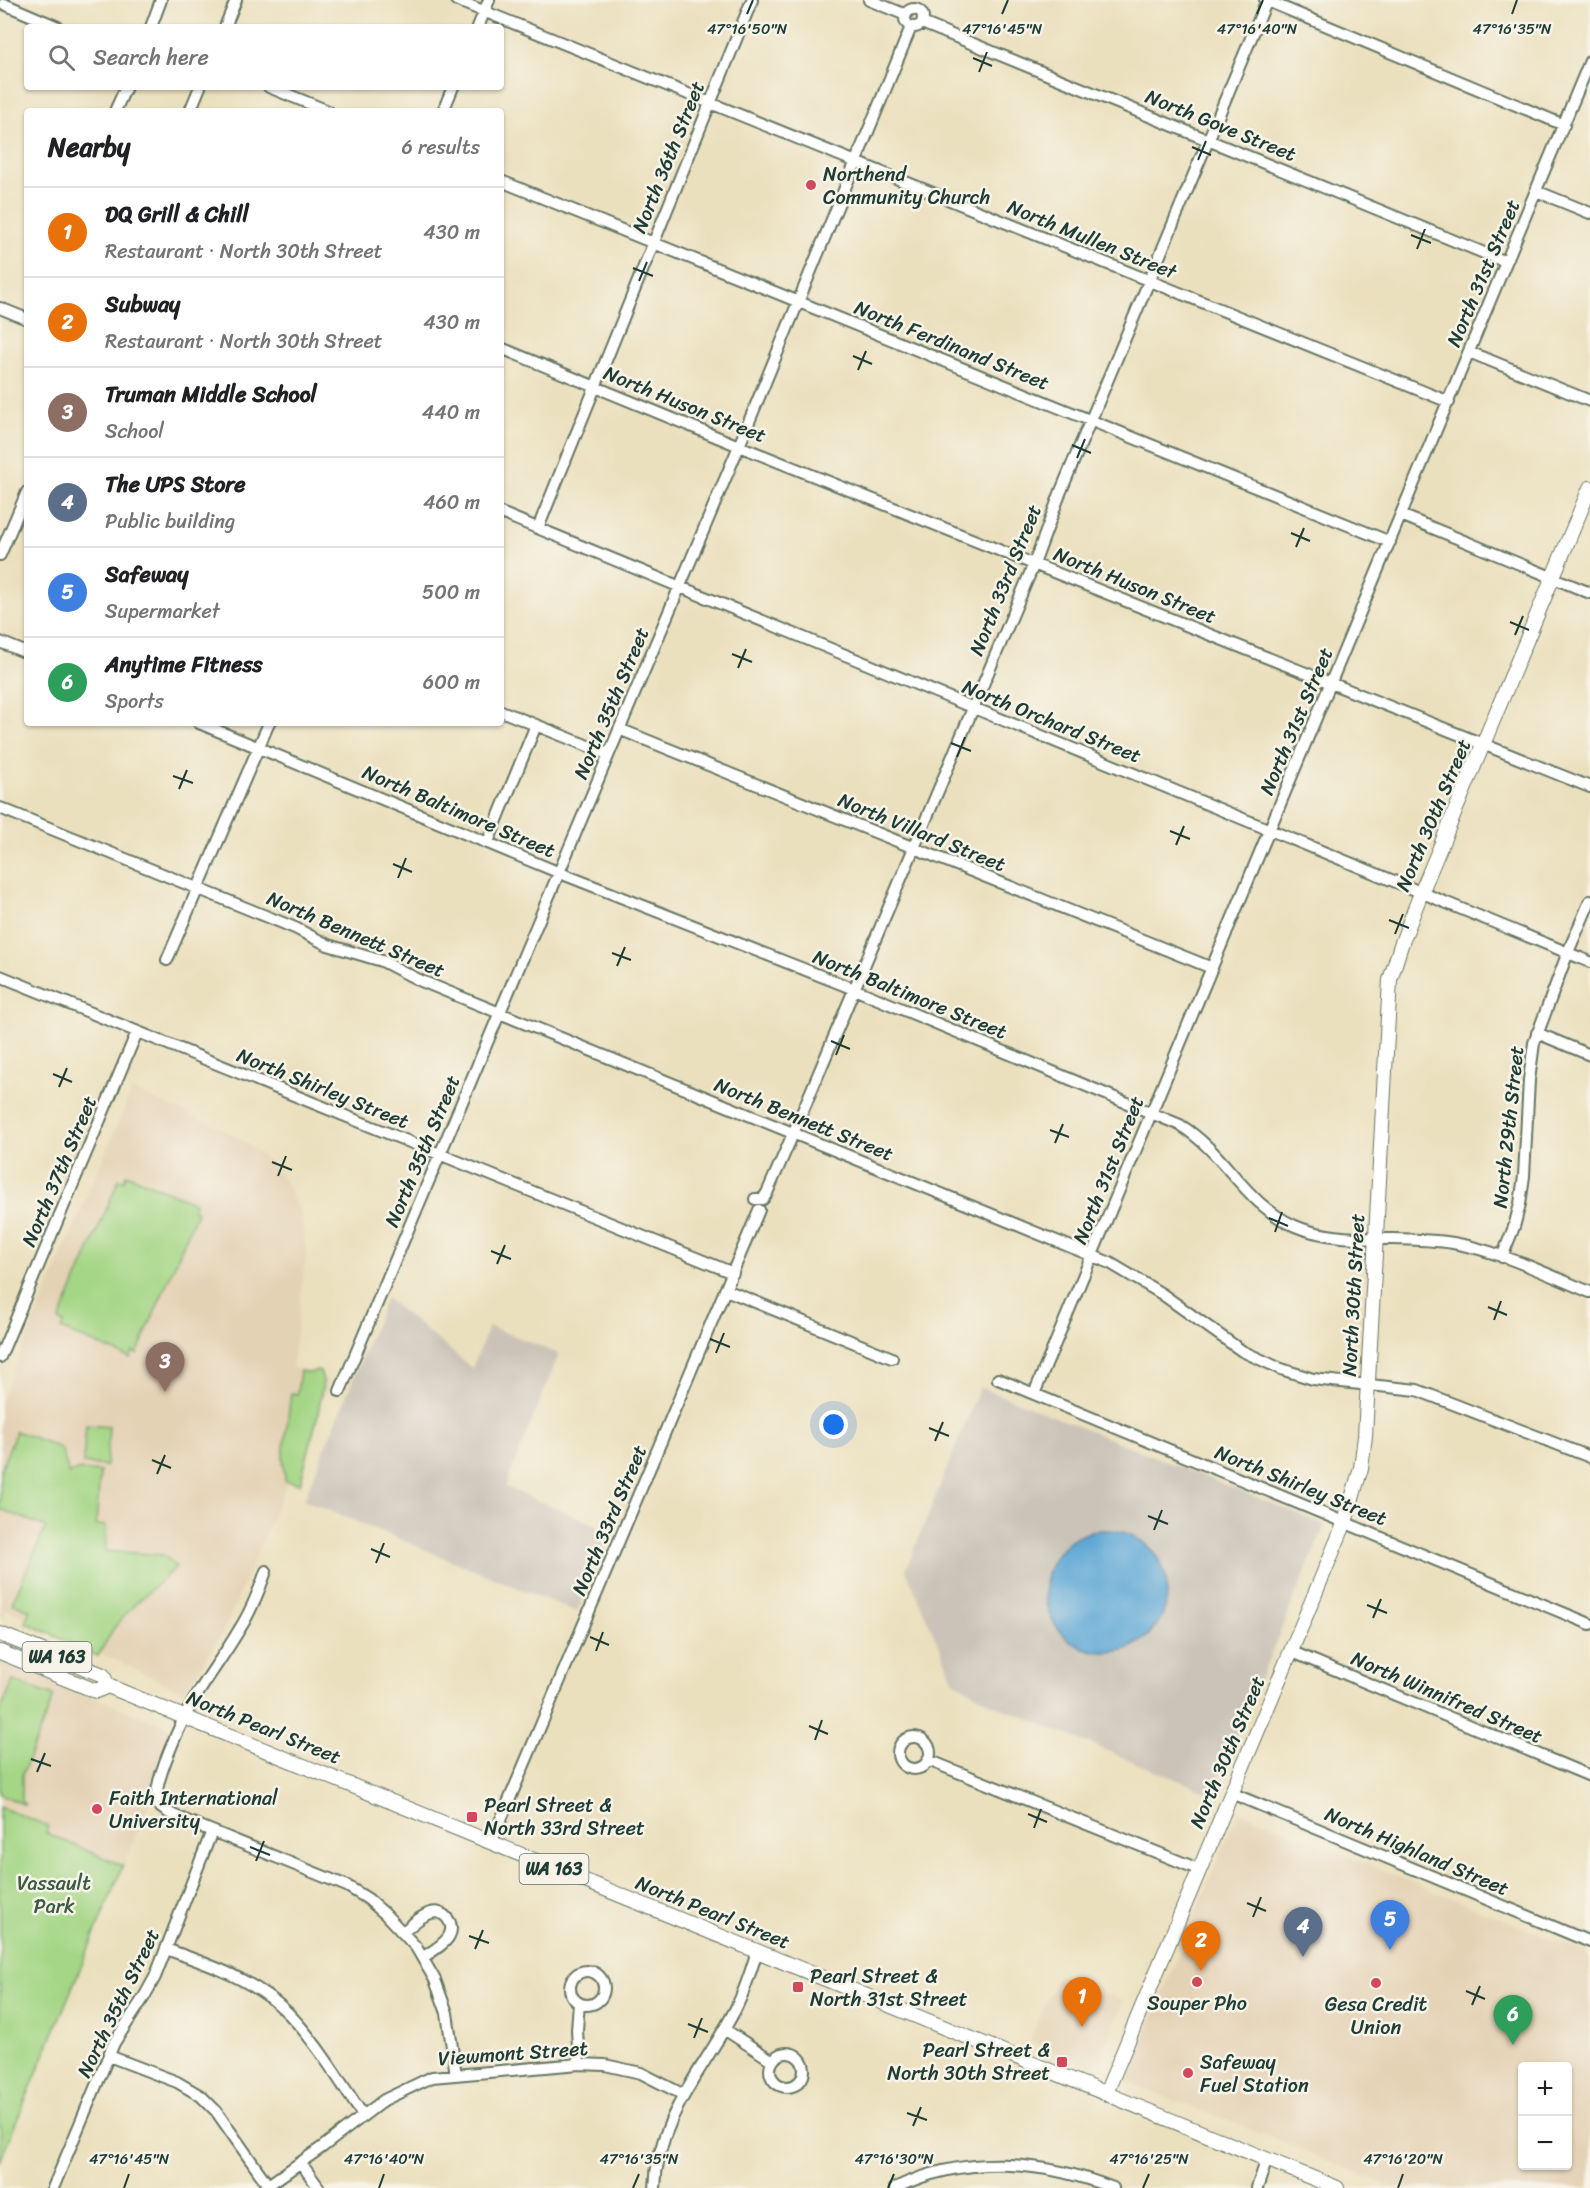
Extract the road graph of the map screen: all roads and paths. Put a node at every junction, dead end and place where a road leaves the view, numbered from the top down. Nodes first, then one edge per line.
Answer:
1 (161, 0) edge
2 (236, 0) edge
3 (456, 0) edge
4 (489, 0) edge
5 (752, 0) edge
6 (869, 0) edge
7 (1266, 0) edge
8 (921, 5) edge
9 (3, 6) edge
10 (484, 12) junction
11 (906, 15) junction
12 (50, 24) edge
13 (151, 24) edge
14 (226, 24) edge
15 (479, 24) edge
16 (917, 25) junction
17 (1590, 61) edge
18 (125, 90) edge
19 (200, 90) edge
20 (276, 90) edge
21 (452, 90) edge
22 (710, 102) junction
23 (116, 108) edge
24 (191, 108) edge
25 (321, 108) edge
26 (444, 108) edge
27 (1564, 125) junction
28 (1209, 140) junction
29 (855, 163) junction
30 (504, 182) edge
31 (1536, 191) junction
32 (1590, 213) edge
33 (653, 242) junction
34 (1506, 262) junction
35 (1150, 281) junction
36 (798, 302) junction
37 (0, 308) edge
38 (24, 318) edge
39 (504, 349) edge
40 (1469, 352) junction
41 (596, 387) junction
42 (1590, 401) edge
43 (1449, 402) junction
44 (1091, 420) junction
45 (739, 446) junction
46 (1590, 488) edge
47 (24, 499) edge
48 (504, 514) edge
49 (1401, 515) junction
50 (538, 528) junction
51 (1390, 542) junction
52 (0, 555) edge
53 (1034, 564) junction
54 (1554, 578) junction
55 (679, 588) junction
56 (1590, 593) edge
57 (0, 642) edge
58 (24, 652) edge
59 (1331, 683) junction
60 (972, 707) junction
61 (504, 712) edge
62 (536, 725) junction
63 (206, 726) edge
64 (267, 726) edge
65 (619, 729) junction
66 (1484, 744) junction
67 (257, 747) junction
68 (608, 754) junction
69 (1590, 787) edge
70 (0, 808) edge
71 (1269, 830) junction
72 (488, 842) junction
73 (914, 848) junction
74 (560, 873) junction
75 (197, 888) junction
76 (1421, 893) junction
77 (1590, 901) edge
78 (1568, 952) junction
79 (167, 960) dead end
80 (1590, 962) edge
81 (1212, 968) junction
82 (0, 976) edge
83 (854, 989) junction
84 (499, 1013) junction
85 (137, 1032) junction
86 (1537, 1033) junction
87 (1590, 1055) edge
88 (1151, 1113) junction
89 (793, 1134) junction
90 (440, 1154) junction
91 (755, 1199) dead end
92 (759, 1210) dead end
93 (1376, 1237) junction
94 (1092, 1256) junction
95 (1502, 1257) junction
96 (733, 1273) junction
97 (726, 1290) junction
98 (1590, 1292) edge
99 (0, 1357) edge
100 (892, 1358) dead end
101 (998, 1379) dead end
102 (1368, 1384) junction
103 (340, 1391) dead end
104 (1034, 1394) junction
105 (1590, 1457) edge
106 (1345, 1522) junction
107 (266, 1571) dead end
108 (1590, 1624) edge
109 (0, 1634) edge
110 (1290, 1651) junction
111 (0, 1652) edge
112 (108, 1686) junction
113 (186, 1716) junction
114 (928, 1760) dead end
115 (1590, 1776) edge
116 (1231, 1793) junction
117 (212, 1831) junction
118 (491, 1843) junction
119 (1198, 1869) junction
120 (403, 1932) junction
121 (1590, 1942) edge
122 (166, 1949) junction
123 (757, 1952) junction
124 (423, 1958) junction
125 (579, 2003) dead end
126 (724, 2029) junction
127 (109, 2056) junction
128 (773, 2061) dead end
129 (579, 2064) junction
130 (456, 2075) junction
131 (1106, 2093) junction
132 (684, 2095) junction
133 (363, 2115) junction
134 (1267, 2159) junction
135 (301, 2163) junction
136 (266, 2187) edge
137 (53, 2188) edge
138 (319, 2188) edge
139 (655, 2188) edge
140 (895, 2188) edge
141 (1113, 2188) edge
142 (1257, 2188) edge
143 (1337, 2188) edge

1 - 13 street
2 - 14 street
3 - 10 street, North Mullen Street
4 - 10 street
5 - 22 street, North 36th Street
6 - 11 street
7 - 27 street
7 - 28 street, North 33rd Street
8 - 11 street
8 - 16 street
9 - 12 street
10 - 15 street
10 - 22 street, North Mullen Street
11 - 16 street
16 - 28 street, North Gove Street
16 - 29 street, North 35th Street
17 - 27 street, North 31st Street
18 - 23 street
19 - 24 street
20 - 25 street
21 - 26 street
22 - 29 street, North Mullen Street
22 - 33 street, North 36th Street
27 - 31 street, North 31st Street
28 - 34 street, North Gove Street
28 - 35 street, North 33rd Street
29 - 35 street, North Mullen Street
29 - 36 street, North 35th Street
30 - 33 street, North Ferdinand Street
31 - 32 street
31 - 34 street, North 31st Street
33 - 36 street, North Ferdinand Street
33 - 41 street, North 36th Street
34 - 40 street, North 31st Street
35 - 43 street, North Mullen Street
35 - 44 street, North 33rd Street
36 - 44 street, North Ferdinand Street
36 - 45 street, North 35th Street
37 - 38 street
39 - 41 street, North Huson Street
40 - 42 street
40 - 43 street, North 31st Street
41 - 45 street, North Huson Street
41 - 50 street, North 36th Street
43 - 49 street, North 31st Street
44 - 51 street, North Ferdinand Street
44 - 53 street, North 33rd Street
45 - 53 street, North Huson Street
45 - 55 street, North 35th Street
46 - 54 main road, North 30th Street
47 - 52 street
48 - 50 street, North Orchard Street
49 - 51 street, North 31st Street
49 - 54 street
50 - 55 street, North Orchard Street
51 - 59 street, North 31st Street
53 - 59 street, North Huson Street
53 - 60 street, North 33rd Street
54 - 56 street
54 - 66 main road, North 30th Street
55 - 60 street, North Orchard Street
55 - 65 street, North 35th Street
57 - 58 street
59 - 66 street, North Huson Street
59 - 71 street, North 31st Street
60 - 71 street, North Orchard Street
60 - 73 street, North 33rd Street
61 - 62 street
62 - 68 street
62 - 72 street
63 - 67 street, North Baltimore Street
64 - 67 street
65 - 68 street, North 35th Street
65 - 73 street, North Villard Street
66 - 69 street, North Huson Street
66 - 76 main road, North 30th Street
67 - 72 street, North Baltimore Street
67 - 75 street
68 - 74 street, North 35th Street
70 - 75 street, North Bennett Street
71 - 76 street, North Orchard Street
71 - 81 street, North 31st Street
72 - 74 street, North Baltimore Street
73 - 81 street, North Villard Street
73 - 83 street, North 33rd Street
74 - 83 street, North Baltimore Street
74 - 84 street, North 35th Street
75 - 79 street
75 - 84 street, North Bennett Street
76 - 78 street, North Orchard Street
76 - 93 main road, North 30th Street
77 - 78 street, North 29th Street
78 - 80 street, North Orchard Street
78 - 86 street, North 29th Street
81 - 88 street, North 31st Street
82 - 85 street, North Shirley Street
83 - 88 street, North Baltimore Street
83 - 89 street, North 33rd Street
84 - 89 street, North Bennett Street
84 - 90 street, North 35th Street
85 - 90 street, North Shirley Street
85 - 99 street, North 37th Street
86 - 87 street
86 - 95 street, North 29th Street
88 - 93 street, North Baltimore Street
88 - 94 street, North 31st Street
89 - 91 street, North 33rd Street
89 - 94 street, North Bennett Street
90 - 96 street, North Shirley Street
90 - 103 street, North 35th Street
92 - 96 street, North 33rd Street
93 - 95 street, North Baltimore Street
93 - 102 main road, North 30th Street
94 - 102 street, North Bennett Street
94 - 104 street, North 31st Street
95 - 98 street, North Baltimore Street
96 - 97 street, North 33rd Street
97 - 100 street
97 - 118 street, North 33rd Street
101 - 104 street, North Shirley Street
102 - 105 street, North Bennett Street
102 - 106 main road, North 30th Street
104 - 106 street, North Shirley Street
106 - 108 street, North Shirley Street
106 - 110 main road, North 30th Street
107 - 113 street
109 - 112 main road, North Pearl Street / WA 163
110 - 115 street, North Winnifred Street
110 - 116 main road, North 30th Street
111 - 112 main road, North Pearl Street / WA 163
112 - 113 main road, North Pearl Street / WA 163
113 - 117 street
113 - 118 main road, North Pearl Street / WA 163
114 - 119 street
116 - 119 main road, North 30th Street
116 - 121 street, North Highland Street
117 - 120 street
117 - 122 street, North 35th Street
118 - 123 main road, North Pearl Street / WA 163
119 - 131 main road, North 30th Street
120 - 124 street
120 - 124 street
122 - 127 street, North 35th Street
122 - 133 street
123 - 126 street
123 - 131 main road, North Pearl Street / WA 163
124 - 130 street
125 - 129 street
126 - 128 street
126 - 132 street
127 - 136 street
127 - 137 street, North 35th Street
129 - 130 street, Viewmont Street
129 - 132 street, Viewmont Street
130 - 133 street, Viewmont Street
131 - 134 main road, North Pearl Street / WA 163
132 - 139 street
133 - 135 street, Viewmont Street
134 - 142 street
134 - 143 main road, North Pearl Street / WA 163
135 - 136 street, Viewmont Street
135 - 138 street
140 - 141 street

